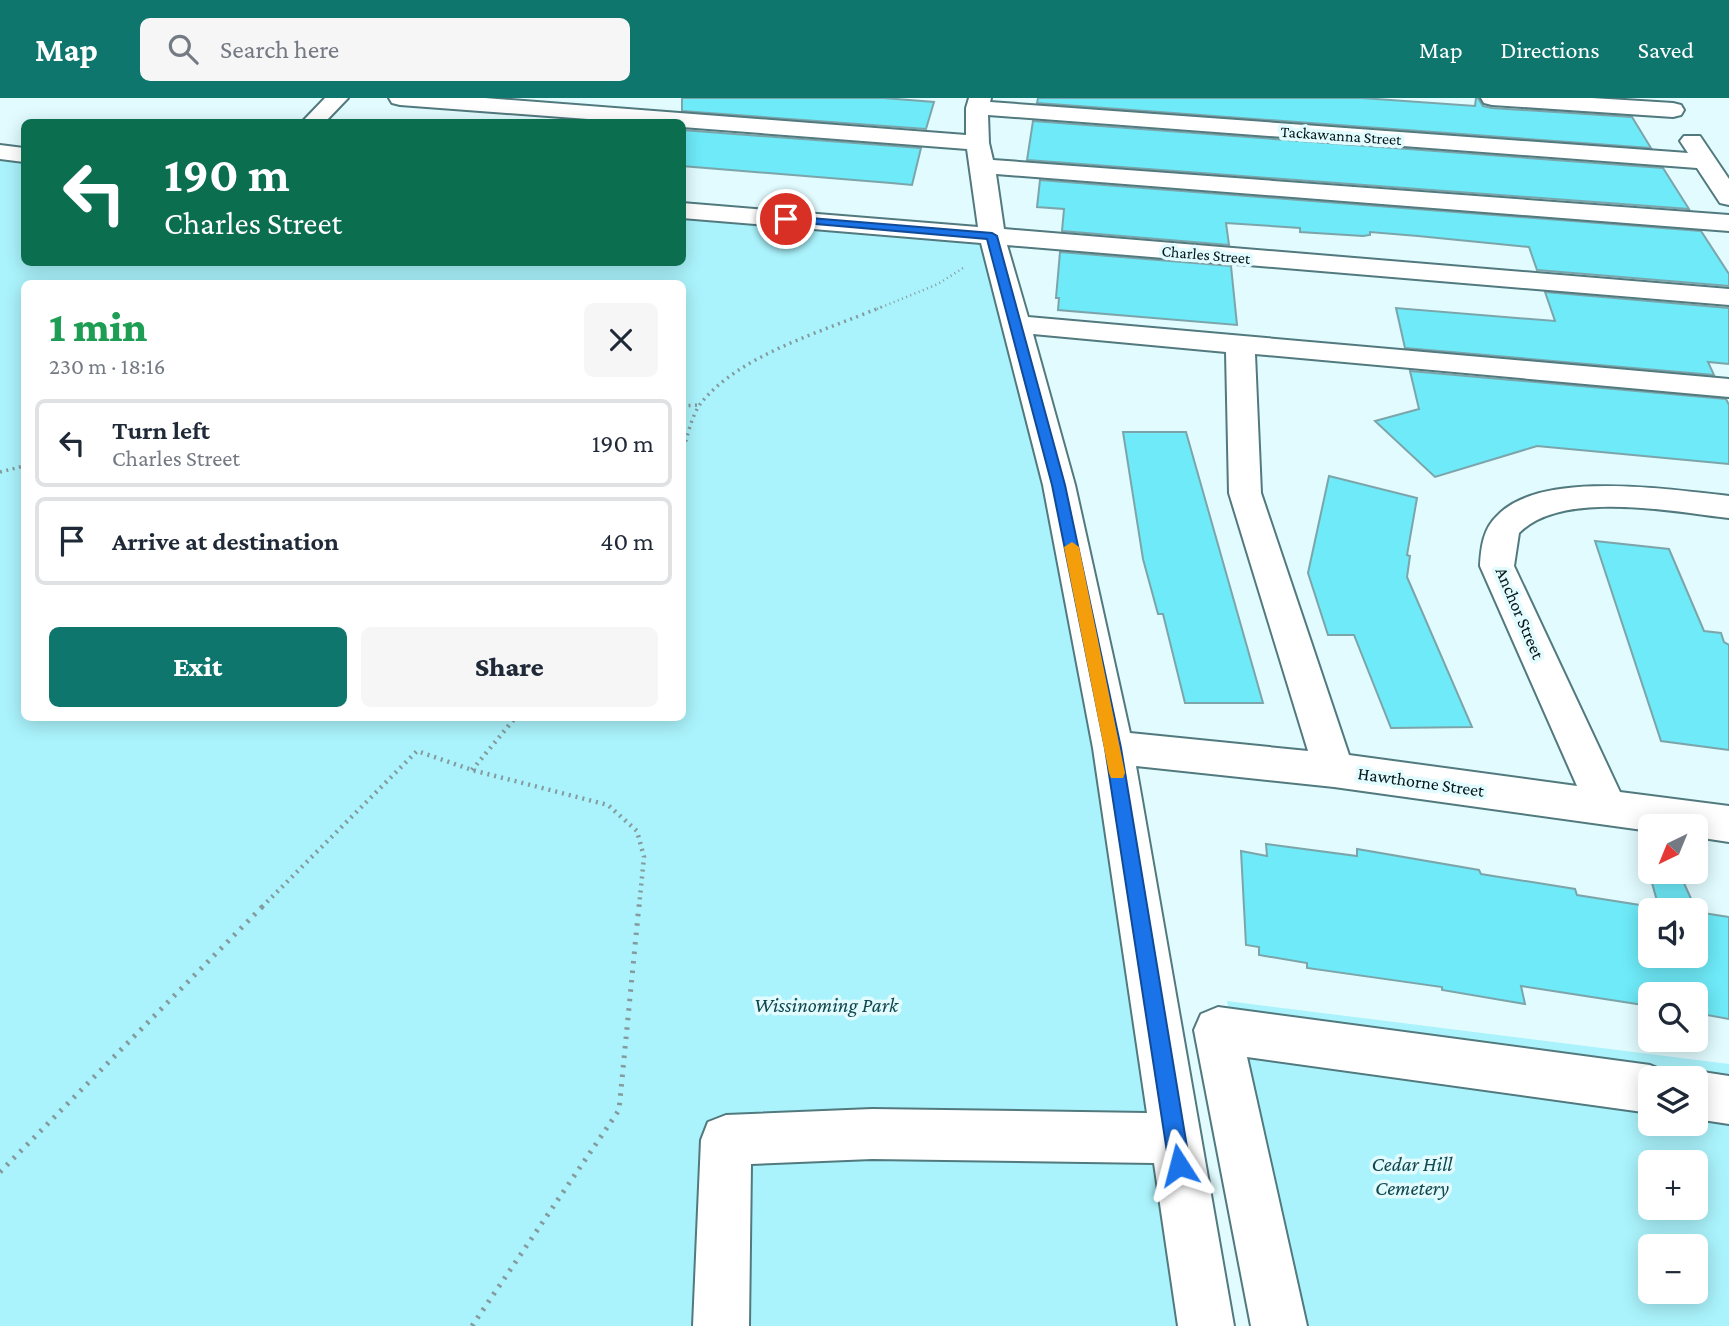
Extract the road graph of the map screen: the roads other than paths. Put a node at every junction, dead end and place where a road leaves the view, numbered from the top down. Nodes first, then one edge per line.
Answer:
1 (305, 98) edge
2 (400, 98) edge
3 (1492, 98) edge
4 (336, 99) edge
5 (1669, 104) edge
6 (316, 119) edge
7 (979, 129) edge
8 (0, 152) edge
9 (21, 155) edge
10 (1705, 161) junction
11 (1729, 198) edge
12 (686, 210) edge
13 (1729, 223) edge
14 (992, 236) junction
15 (1729, 297) edge
16 (1015, 324) junction
17 (1240, 345) junction
18 (1729, 388) edge
19 (1729, 508) edge
20 (1113, 748) junction
21 (1334, 770) junction
22 (1607, 807) junction
23 (1729, 824) edge
24 (1638, 1087) edge
25 (1708, 1097) edge
26 (1729, 1100) edge
27 (1175, 1138) junction
28 (721, 1326) edge
29 (1206, 1326) edge
30 (1279, 1326) edge

1 - 4 street
2 - 7 street
3 - 5 street
4 - 6 street
5 - 10 street
7 - 10 street, Tackawanna Street
7 - 13 street
7 - 14 street
8 - 9 street
10 - 11 street
12 - 14 street, Charles Street
14 - 15 street, Charles Street
14 - 16 street
16 - 17 street
16 - 20 street
17 - 18 street
17 - 21 street
19 - 22 street, Anchor Street
20 - 21 street, Hawthorne Street
20 - 27 street
21 - 22 street, Hawthorne Street
22 - 23 street, Hawthorne Street
24 - 30 street
25 - 26 street
27 - 28 street
27 - 29 street

